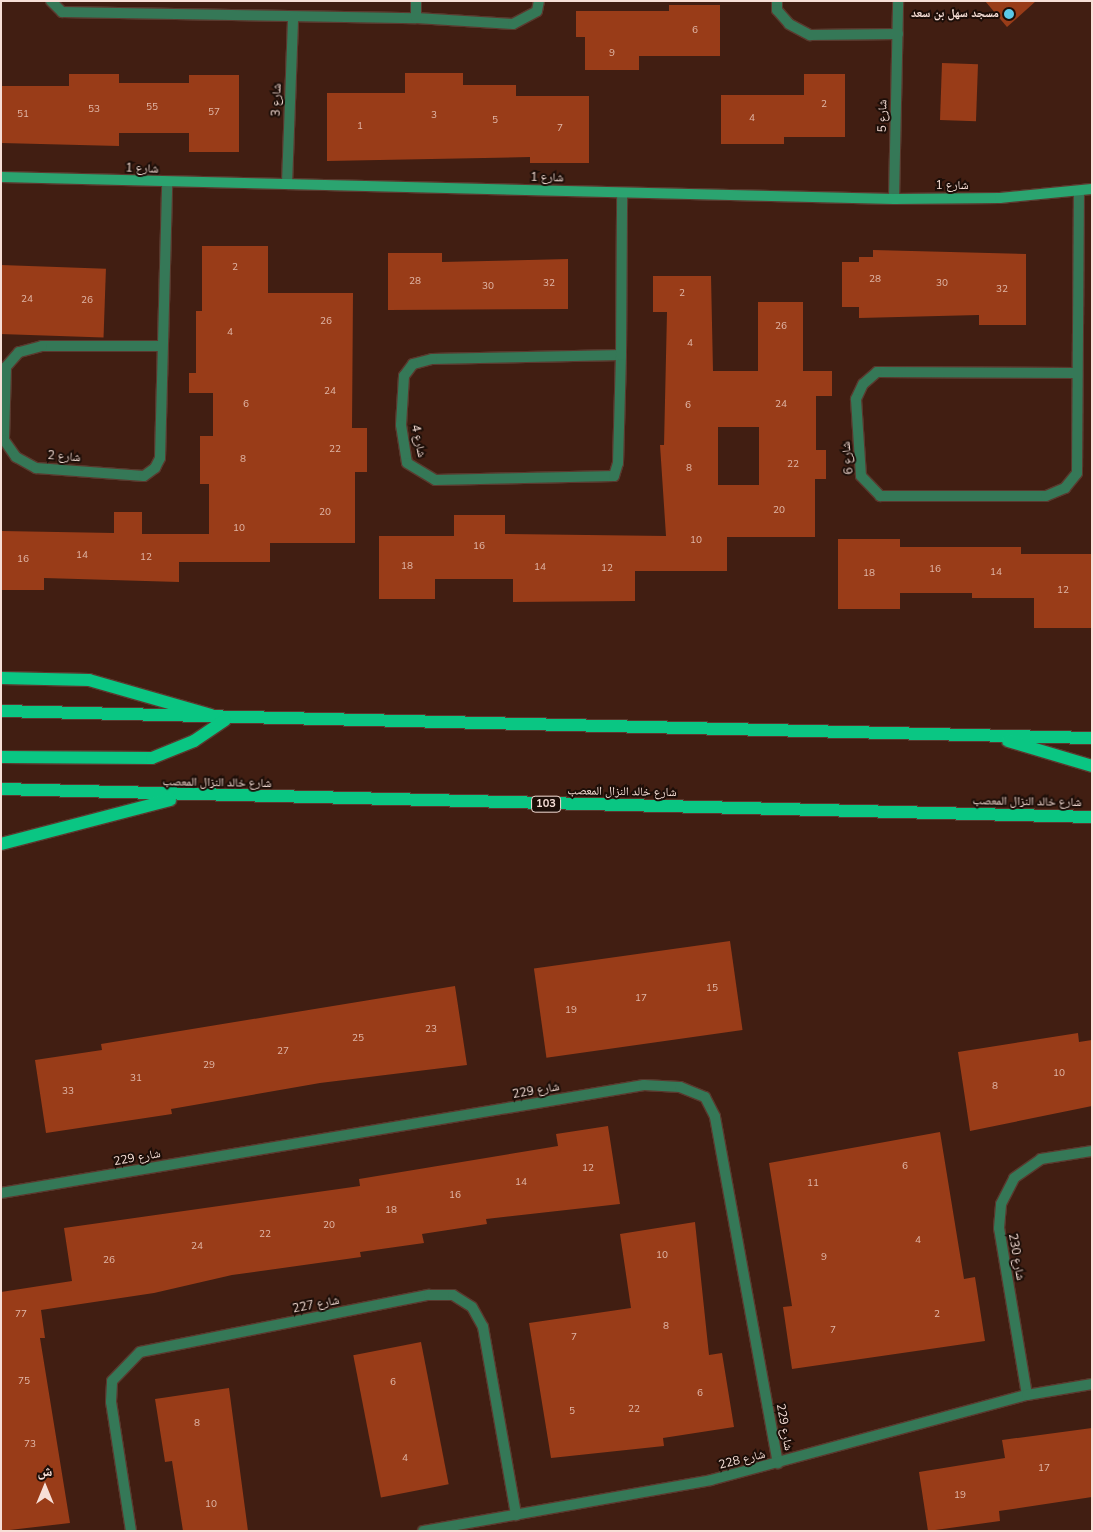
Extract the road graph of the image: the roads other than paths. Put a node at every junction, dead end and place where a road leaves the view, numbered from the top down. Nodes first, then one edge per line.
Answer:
1 (51, 1) edge
2 (416, 1) edge
3 (539, 1) edge
4 (777, 1) edge
5 (898, 1) edge
6 (168, 6) edge
7 (293, 17) junction
8 (416, 18) junction
9 (898, 34) junction
10 (1, 177) edge
11 (167, 183) junction
12 (287, 184) junction
13 (1092, 189) edge
14 (622, 192) junction
15 (1079, 192) junction
16 (894, 199) junction
17 (162, 346) junction
18 (621, 355) junction
19 (1076, 373) junction
20 (1, 678) edge
21 (1, 711) edge
22 (225, 720) junction
23 (992, 736) junction
24 (1092, 738) edge
25 (1, 757) edge
26 (1092, 766) edge
27 (1, 789) edge
28 (182, 796) junction
29 (1092, 817) edge
30 (1, 844) edge
31 (1092, 1151) edge
32 (1, 1193) edge
33 (1092, 1384) edge
34 (1027, 1395) junction
35 (778, 1464) junction
36 (516, 1515) junction
37 (131, 1531) edge
38 (422, 1531) edge

1 - 6 street
2 - 8 street
3 - 8 street
4 - 9 street
5 - 9 street, شارع 5
6 - 7 street
7 - 8 street
7 - 12 street, شارع 3
9 - 16 street, شارع 5
10 - 11 street, شارع 1
11 - 12 street, شارع 1
11 - 17 street, شارع 2
12 - 14 street, شارع 1
13 - 15 street, شارع 1
14 - 16 street, شارع 1
14 - 18 street, شارع 4
15 - 16 street, شارع 1
15 - 19 street, شارع 6
17 - 17 street, شارع 2
18 - 18 street, شارع 4
19 - 19 street, شارع 6
20 - 22 main road
21 - 22 main road
22 - 23 main road
22 - 25 main road
23 - 24 main road
23 - 26 main road
27 - 28 main road, شارع خالد النزال المعصب / 103
28 - 29 main road, شارع خالد النزال المعصب / 103
28 - 30 main road
31 - 34 street, شارع 230
32 - 35 street, شارع 229
33 - 34 street, شارع 228
34 - 35 street, شارع 228
35 - 36 street, شارع 228
36 - 37 street, شارع 227
36 - 38 street, شارع 228

